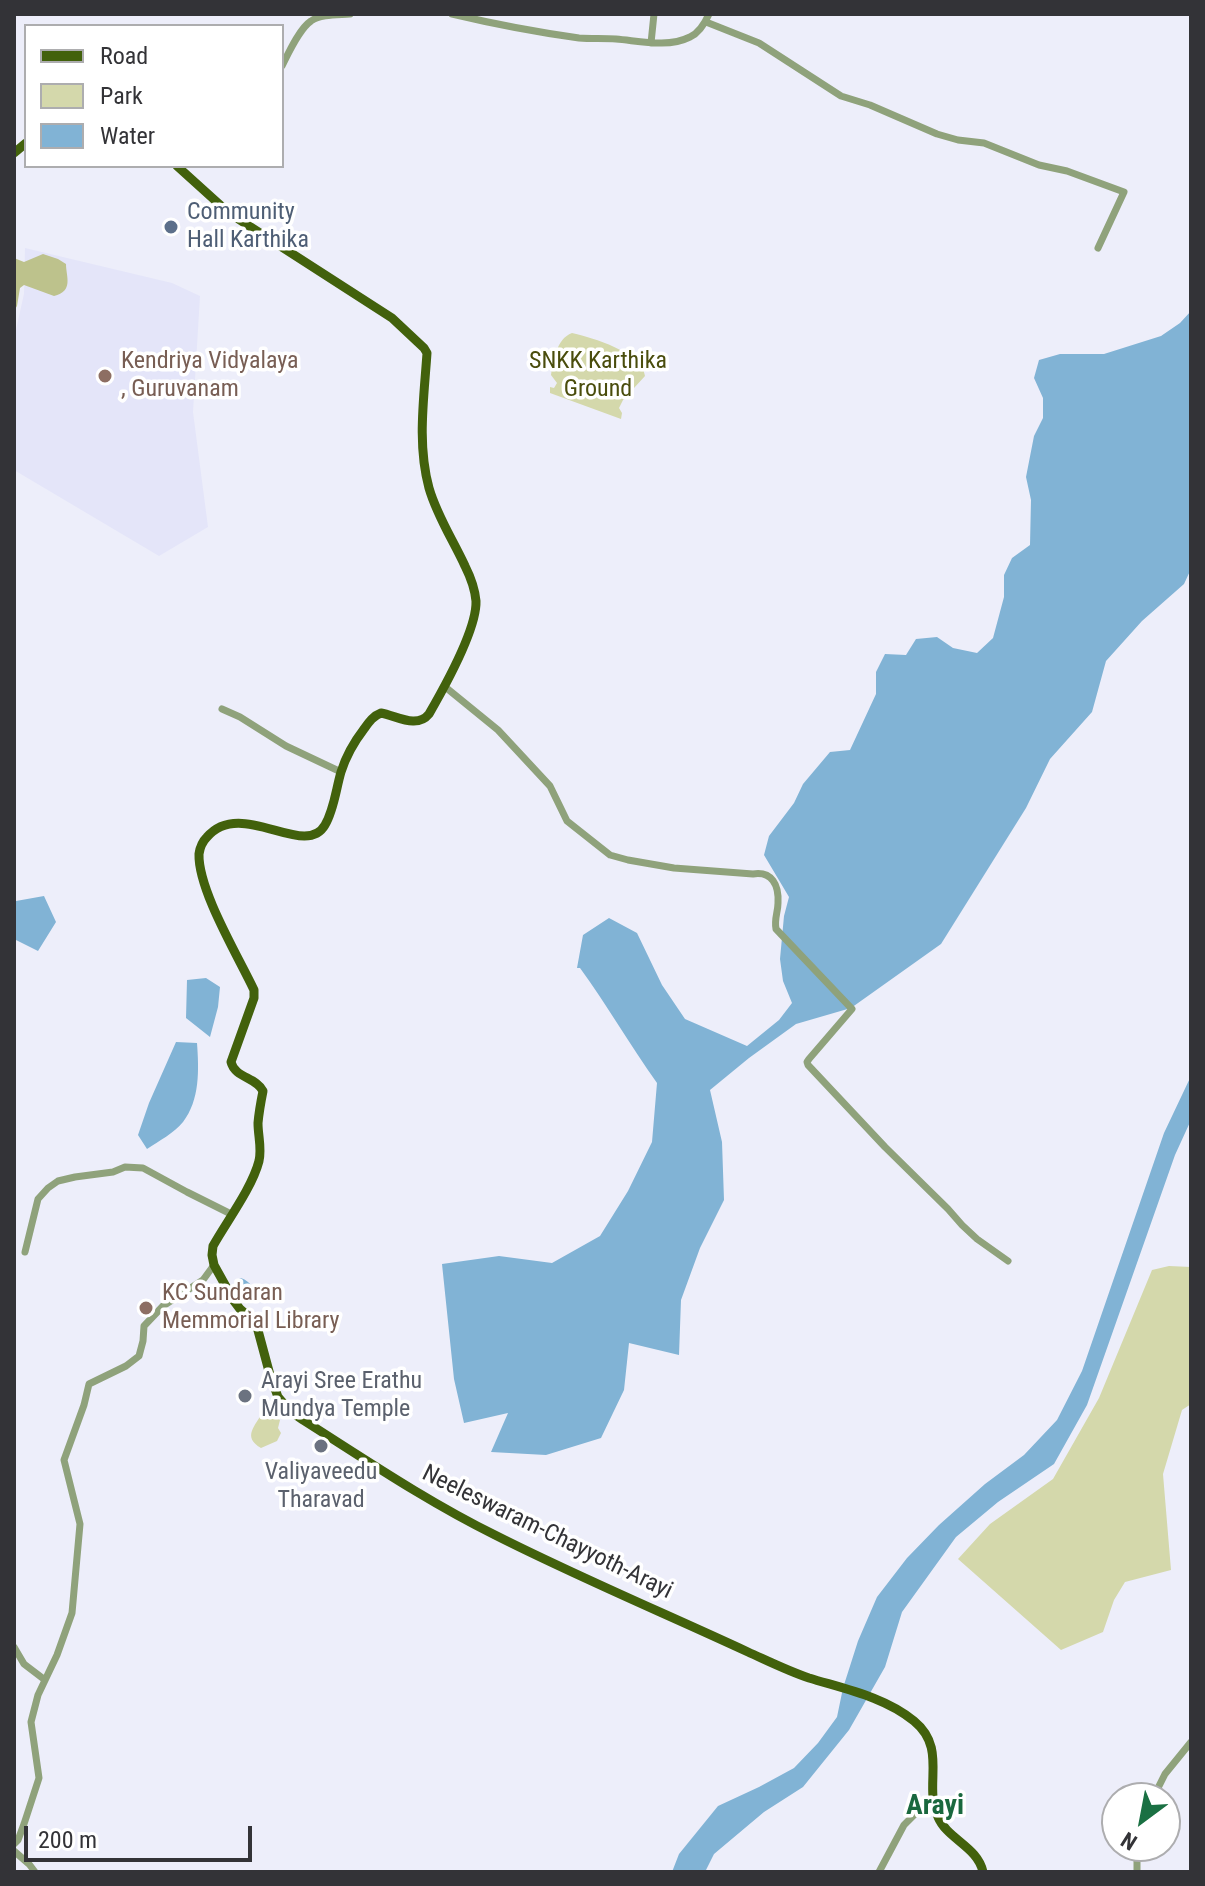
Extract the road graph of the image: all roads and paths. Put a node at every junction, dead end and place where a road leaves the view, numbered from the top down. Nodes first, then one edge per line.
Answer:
1 (350, 14) edge
2 (452, 14) edge
3 (654, 14) edge
4 (707, 18) edge
5 (651, 43) junction
6 (284, 62) edge
7 (179, 168) edge
8 (1098, 248) dead end
9 (444, 686) junction
10 (222, 709) dead end
11 (341, 772) junction
12 (231, 1214) junction
13 (25, 1252) dead end
14 (1008, 1261) dead end
15 (214, 1265) junction
16 (14, 1647) edge
17 (45, 1680) junction
18 (1191, 1742) edge
19 (1161, 1782) edge
20 (935, 1811) junction
21 (14, 1844) edge
22 (14, 1851) edge
23 (35, 1872) edge
24 (879, 1872) edge
25 (983, 1872) edge

1 - 6 street
2 - 5 street
3 - 5 street
4 - 5 street
4 - 8 street
7 - 9 main road
9 - 11 main road
9 - 14 street
10 - 11 street
11 - 12 main road
12 - 13 street
12 - 15 main road
15 - 17 street
15 - 20 main road, Neeleswaram-Chayyoth-Arayi
16 - 17 street
17 - 21 street
18 - 19 street
20 - 24 street
20 - 25 main road
22 - 23 street

